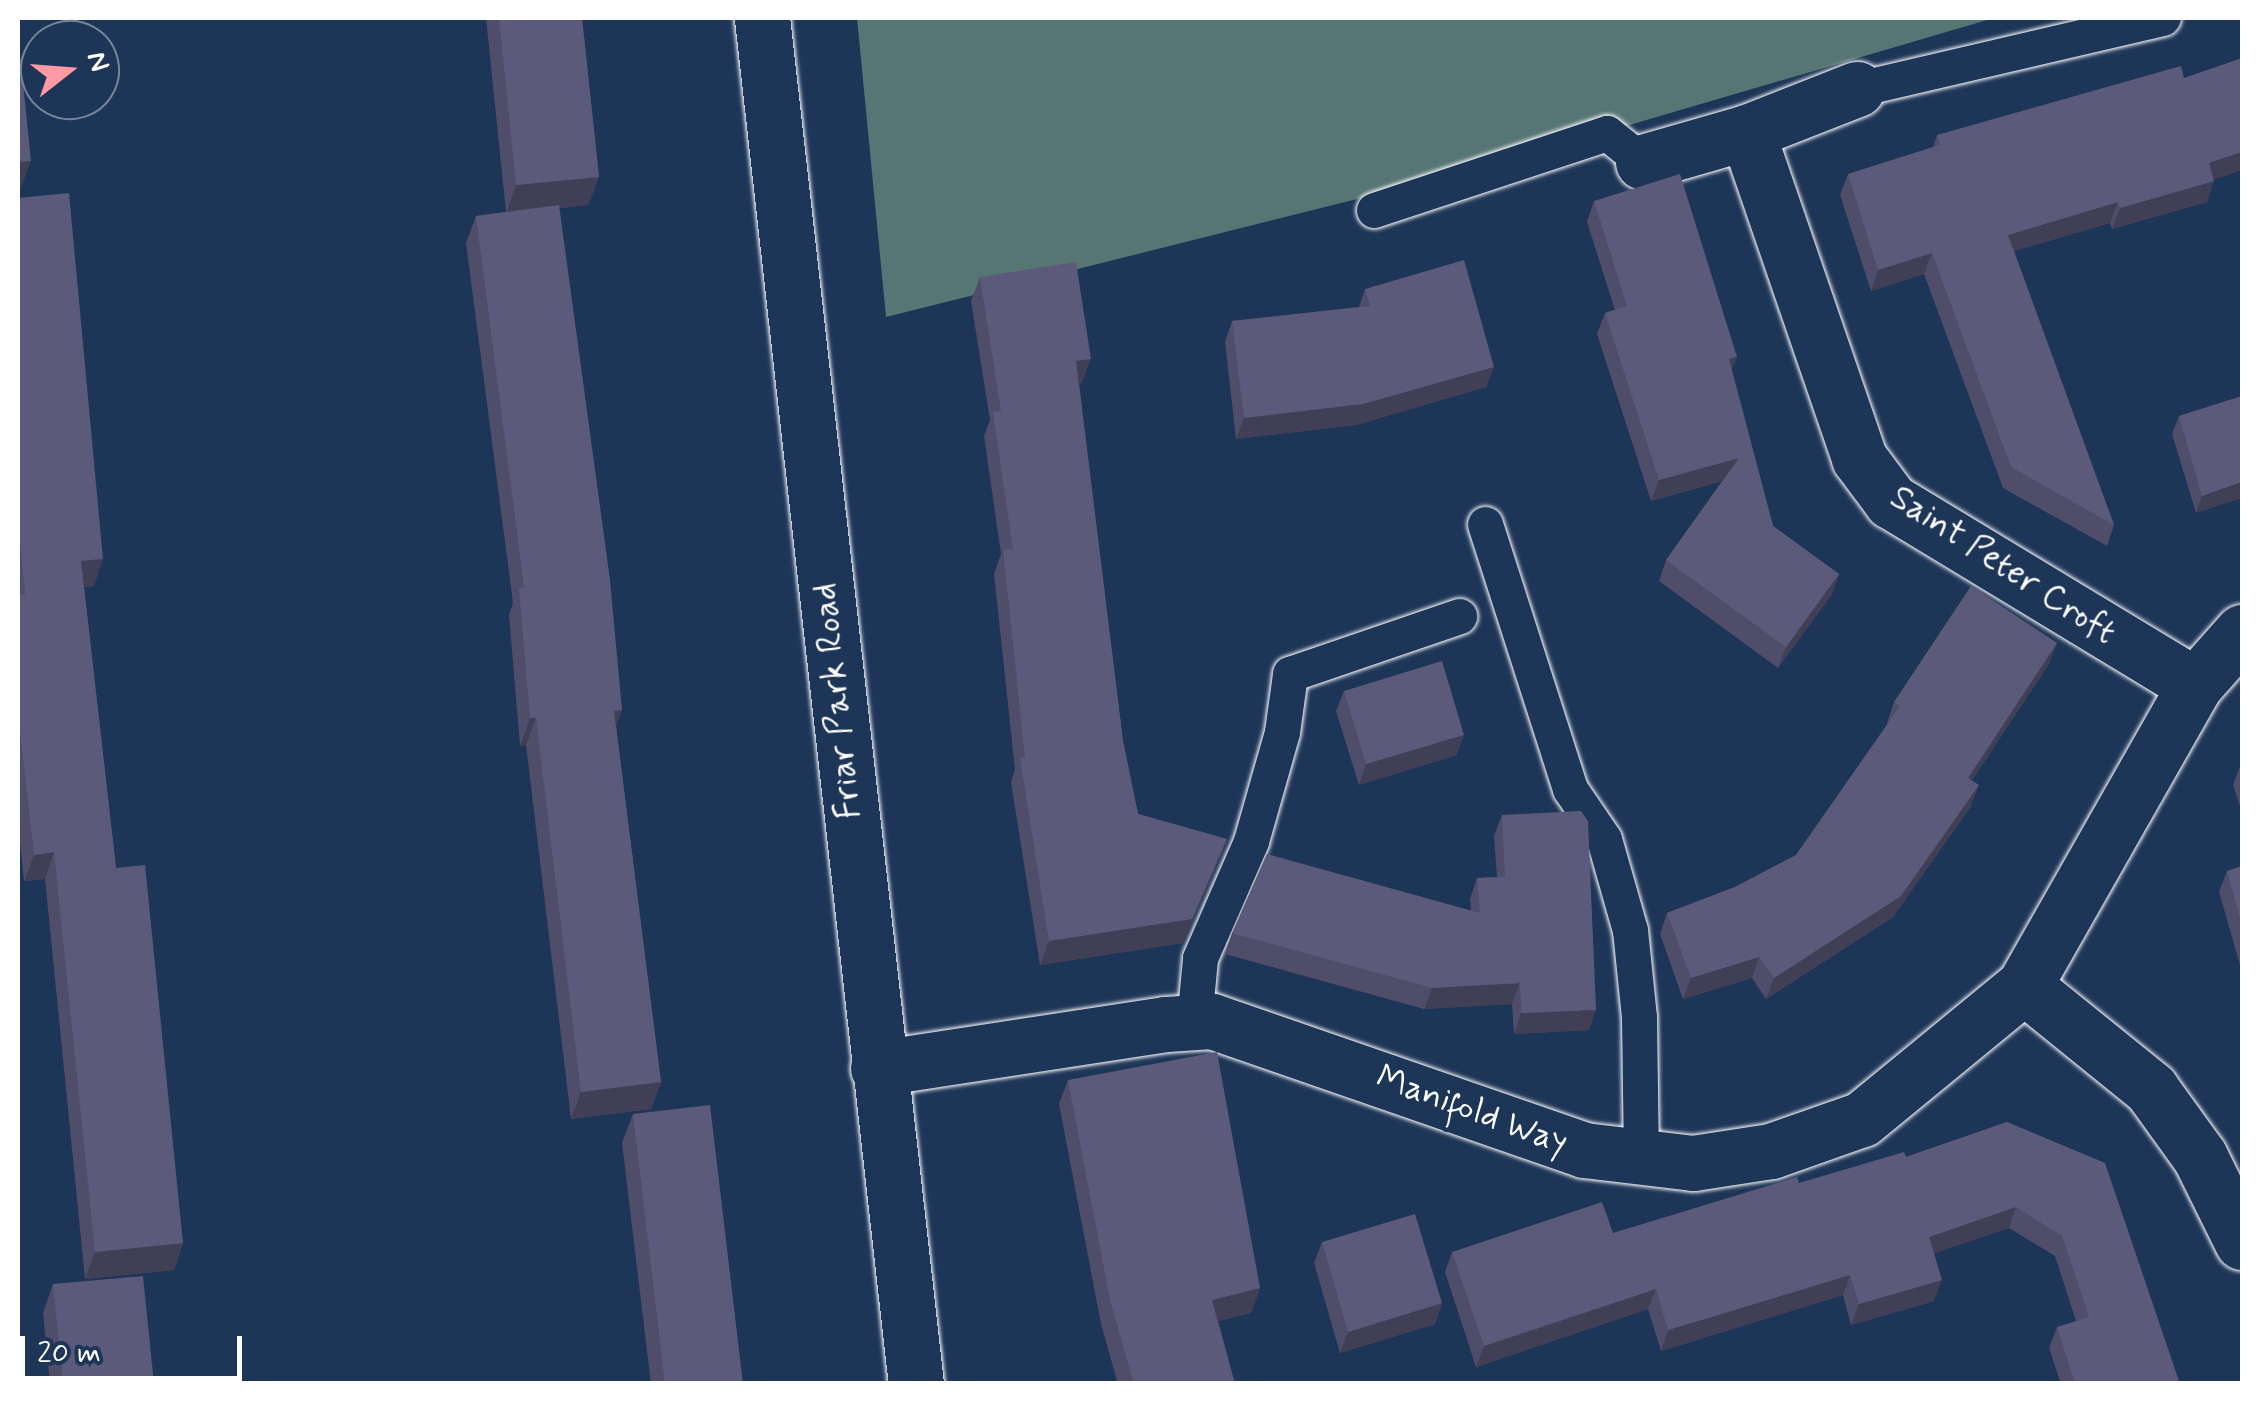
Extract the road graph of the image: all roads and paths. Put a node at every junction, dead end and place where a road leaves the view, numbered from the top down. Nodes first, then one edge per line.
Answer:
1 (762, 18) edge
2 (2163, 18) edge
3 (1857, 89) joint
4 (1747, 132) junction
5 (1643, 162) joint
6 (1374, 210) dead end
7 (1486, 524) dead end
8 (1460, 616) dead end
9 (2242, 632) edge
10 (2195, 685) junction
11 (2024, 986) junction
12 (1194, 1022) junction
13 (878, 1068) junction
14 (1641, 1156) junction
15 (2242, 1242) edge
16 (916, 1384) edge

1 - 13 street, Friar Park Road
2 - 3 lane
3 - 4 street
4 - 5 street
4 - 10 street, Saint Peter Croft
5 - 6 lane
7 - 14 lane
8 - 12 lane
9 - 10 street
10 - 11 street
11 - 14 street, Manifold Way
11 - 15 street
12 - 13 street, Manifold Way
12 - 14 street, Manifold Way
13 - 16 street, Friar Park Road

